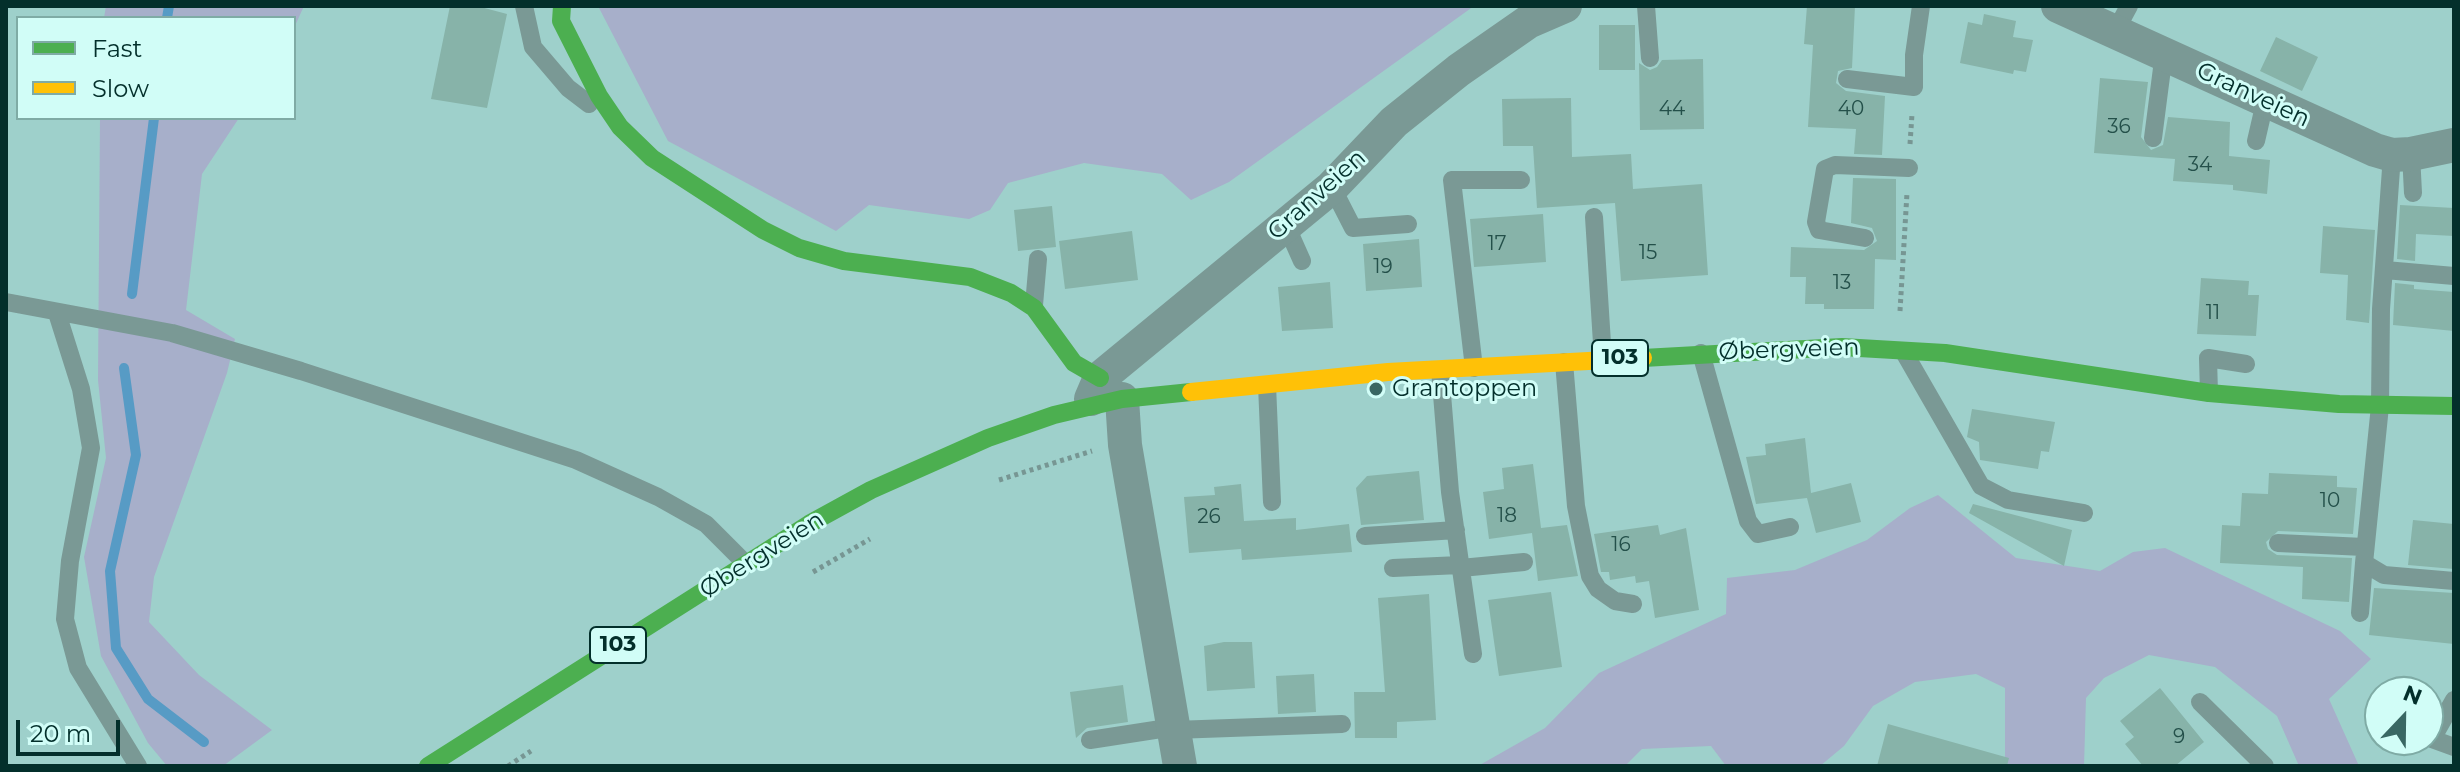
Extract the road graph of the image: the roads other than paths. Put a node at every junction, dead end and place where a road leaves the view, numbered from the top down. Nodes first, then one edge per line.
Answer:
1 (524, 6) edge
2 (562, 6) edge
3 (1565, 6) edge
4 (1646, 6) edge
5 (1921, 6) edge
6 (2058, 6) edge
7 (2122, 18) edge
8 (2164, 53) junction
9 (1650, 58) dead end
10 (1847, 79) dead end
11 (2265, 102) junction
12 (620, 127) junction
13 (2153, 138) dead end
14 (2256, 141) dead end
15 (2454, 145) edge
16 (2402, 154) junction
17 (1909, 168) road end
18 (1521, 180) dead end
19 (1332, 187) junction
20 (2413, 193) dead end
21 (1594, 217) dead end
22 (1408, 224) dead end
23 (1286, 225) junction
24 (1865, 238) dead end
25 (1038, 259) dead end
26 (1302, 261) dead end
27 (2385, 270) junction
28 (2454, 276) edge
29 (6, 302) edge
30 (1034, 308) junction
31 (57, 313) junction
32 (1900, 348) junction
33 (1701, 353) junction
34 (1603, 359) junction
35 (1564, 362) junction
36 (2246, 364) dead end
37 (1474, 368) junction
38 (1440, 370) junction
39 (1267, 382) junction
40 (2209, 393) junction
41 (1103, 395) junction
42 (2380, 406) junction
43 (2454, 406) edge
44 (1272, 502) dead end
45 (2084, 513) dead end
46 (1790, 527) dead end
47 (1456, 530) junction
48 (1365, 536) dead end
49 (2278, 543) dead end
50 (2364, 555) junction
51 (1524, 562) dead end
52 (746, 564) junction
53 (1461, 567) junction
54 (1393, 568) dead end
55 (2454, 581) edge
56 (1633, 604) dead end
57 (2360, 613) dead end
58 (1473, 654) dead end
59 (2454, 700) edge
60 (2200, 702) dead end
61 (1342, 724) dead end
62 (1174, 729) junction
63 (1090, 740) dead end
64 (2454, 747) edge
65 (138, 766) edge
66 (428, 766) edge
67 (1180, 766) edge
68 (2265, 766) edge

1 - 12 lane
2 - 12 main road
3 - 19 street, Granveien
4 - 9 lane
5 - 10 lane
6 - 7 street, Granveien
7 - 8 street, Granveien
8 - 11 street, Granveien
8 - 13 lane
11 - 14 lane
11 - 16 street, Granveien
12 - 30 main road
15 - 16 street
16 - 20 lane
16 - 27 lane
17 - 24 lane
18 - 37 lane
19 - 22 lane
19 - 23 street, Granveien
21 - 34 lane
23 - 26 lane
23 - 41 street, Granveien
25 - 30 lane
27 - 28 lane
27 - 42 lane
29 - 31 lane
30 - 41 main road
31 - 52 lane
31 - 65 lane
32 - 33 main road, Øbergveien / 103
32 - 40 main road, Øbergveien / 103
32 - 45 lane
33 - 34 main road, Øbergveien / 103
33 - 46 lane
34 - 35 main road, Øbergveien / 103
35 - 37 main road, Øbergveien / 103
35 - 56 lane
36 - 40 lane
37 - 38 main road, Øbergveien / 103
38 - 39 main road, Øbergveien / 103
38 - 47 lane
39 - 41 main road, Øbergveien / 103
39 - 44 lane
40 - 42 main road, Øbergveien / 103
41 - 52 main road, Øbergveien / 103
41 - 62 street
42 - 43 main road, Øbergveien / 103
42 - 50 lane
47 - 48 lane
47 - 53 lane
49 - 50 lane
50 - 55 lane
50 - 57 lane
51 - 53 lane
52 - 66 main road, Øbergveien / 103
53 - 54 lane
53 - 58 lane
59 - 64 lane
60 - 68 lane
61 - 62 lane
62 - 63 lane
62 - 67 street

